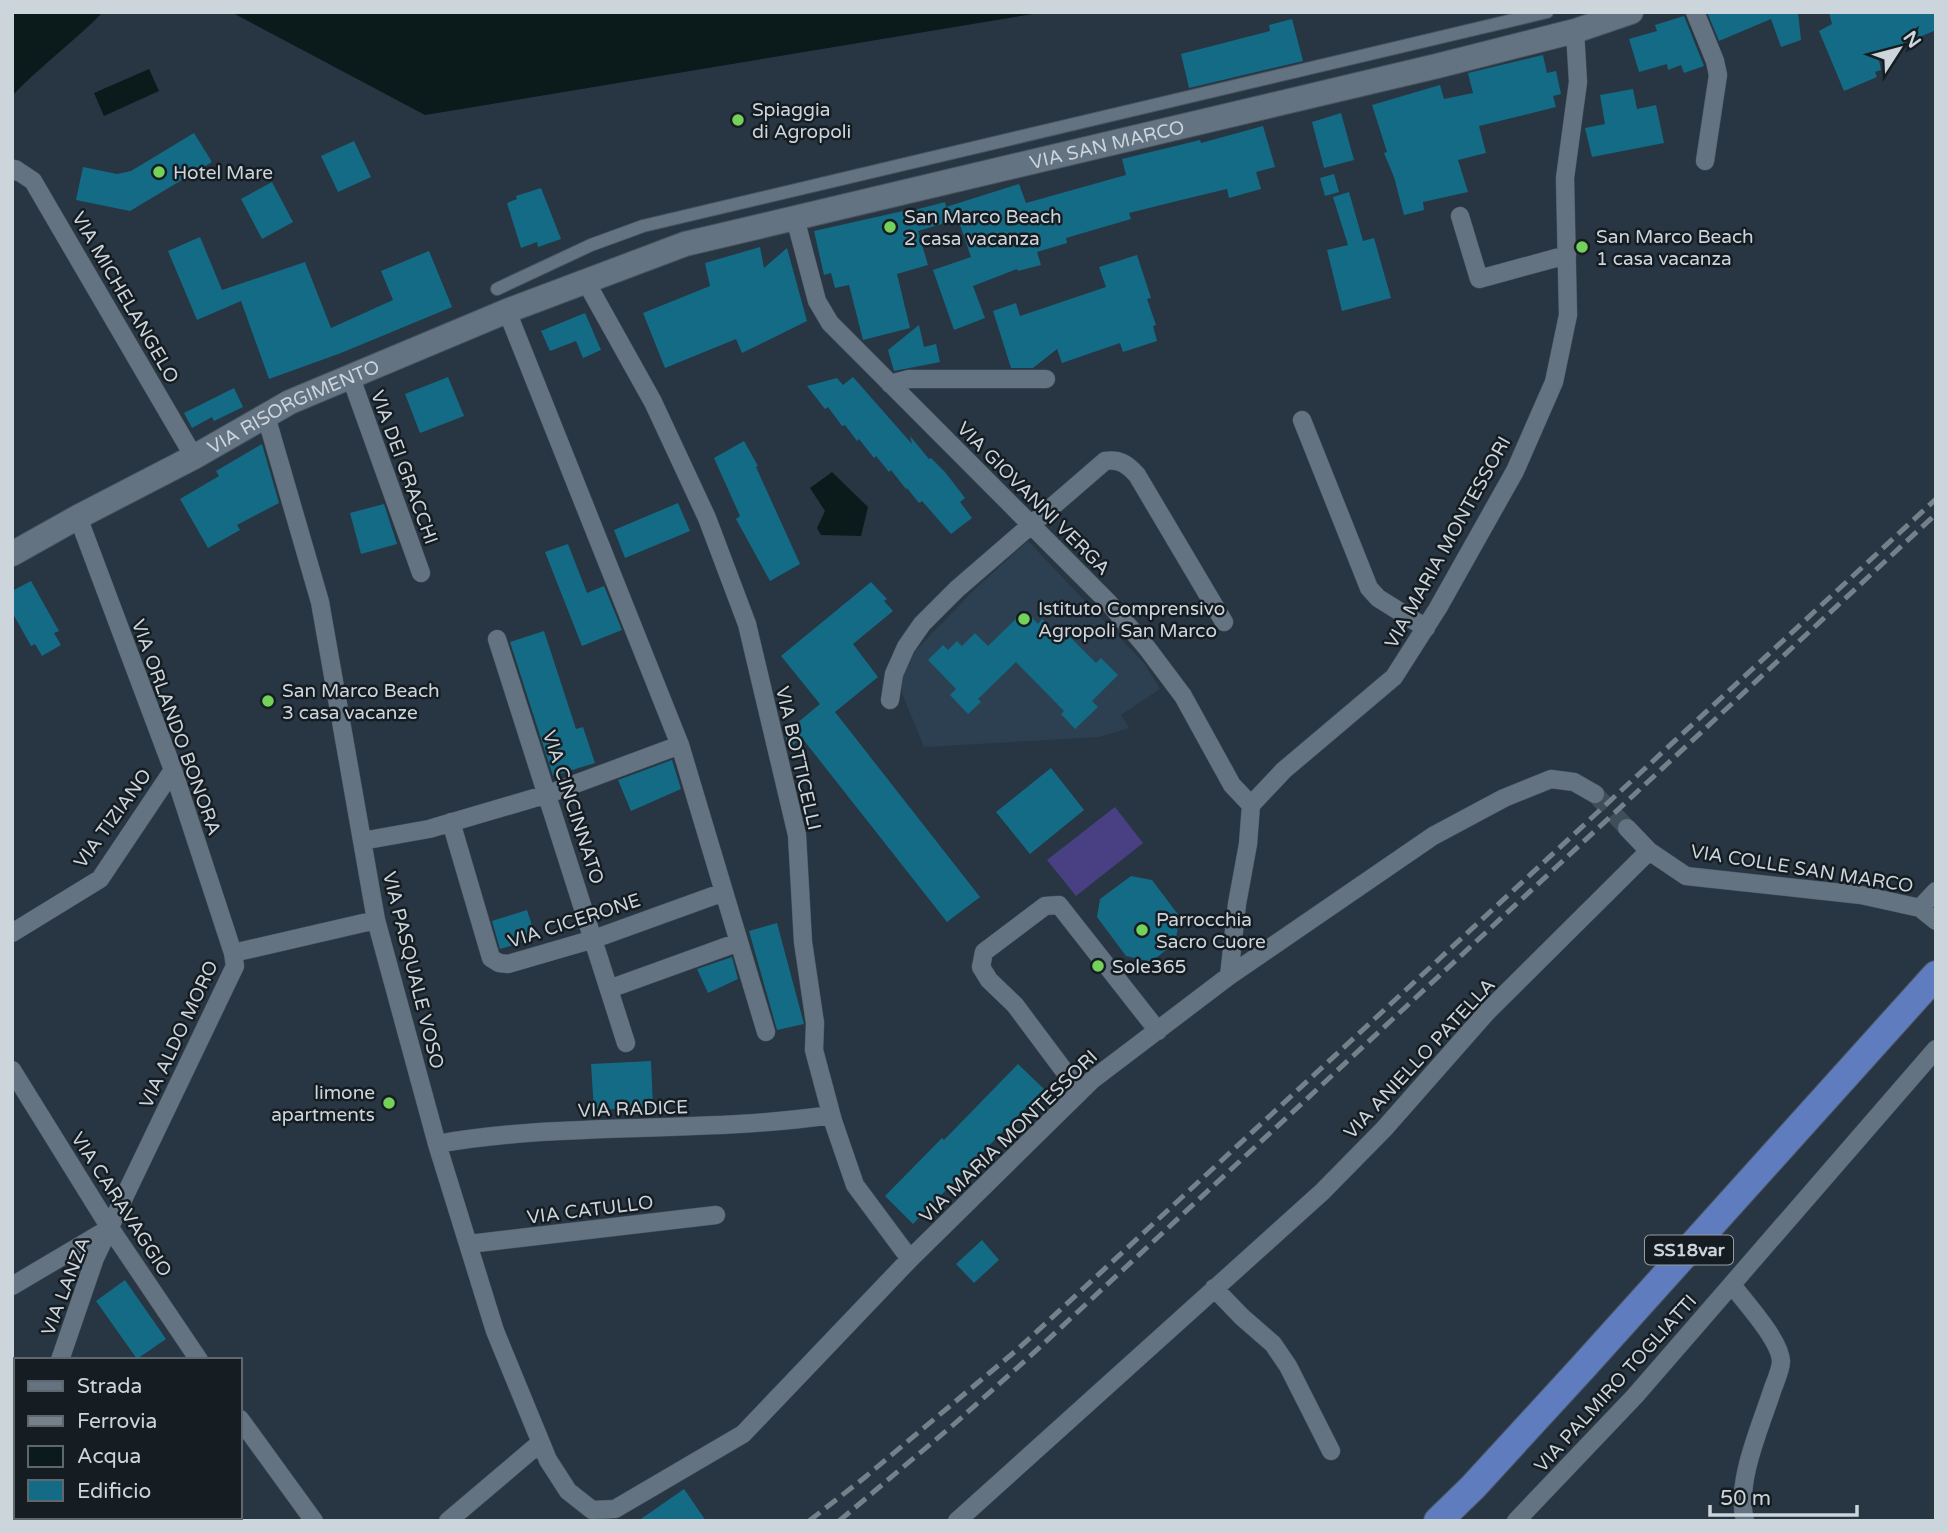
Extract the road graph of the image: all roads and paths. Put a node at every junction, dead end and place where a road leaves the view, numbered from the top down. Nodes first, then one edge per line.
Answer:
1 (1547, 12) edge
2 (1631, 12) edge
3 (1695, 12) edge
4 (1575, 31) junction
5 (1705, 161) dead end
6 (12, 172) edge
7 (1460, 216) dead end
8 (795, 218) junction
9 (1567, 255) junction
10 (585, 280) junction
11 (502, 300) junction
12 (350, 375) junction
13 (1046, 379) dead end
14 (890, 384) junction
15 (266, 416) junction
16 (1302, 420) dead end
17 (194, 457) junction
18 (78, 517) junction
19 (1033, 524) junction
20 (12, 554) edge
21 (421, 573) dead end
22 (1224, 622) dead end
23 (1426, 628) junction
24 (498, 639) dead end
25 (890, 700) dead end
26 (680, 745) junction
27 (173, 770) junction
28 (548, 794) junction
29 (1595, 794) tunnel mouth
30 (1251, 805) junction
31 (451, 822) junction
32 (1627, 828) tunnel mouth
33 (362, 841) junction
34 (1648, 850) junction
35 (1936, 891) edge
36 (724, 892) junction
37 (1920, 908) junction
38 (376, 920) junction
39 (1936, 921) edge
40 (12, 933) edge
41 (594, 939) junction
42 (739, 942) junction
43 (233, 953) junction
44 (1936, 975) edge
45 (1229, 976) junction
46 (609, 989) junction
47 (1158, 1031) junction
48 (766, 1032) dead end
49 (626, 1044) dead end
50 (1936, 1049) edge
51 (12, 1070) edge
52 (1080, 1092) junction
53 (831, 1115) junction
54 (437, 1144) junction
55 (716, 1215) dead end
56 (110, 1228) junction
57 (469, 1244) junction
58 (910, 1259) junction
59 (1732, 1285) junction
60 (12, 1286) edge
61 (1214, 1289) junction
62 (61, 1358) edge
63 (199, 1358) edge
64 (242, 1422) edge
65 (540, 1443) junction
66 (1331, 1451) dead end
67 (608, 1515) edge
68 (314, 1521) edge
69 (448, 1521) edge
70 (957, 1521) edge
71 (1438, 1521) edge
72 (1516, 1521) edge
73 (1745, 1521) edge

1 - 11 street
2 - 4 main road, VIA SAN MARCO
3 - 5 street
4 - 8 main road, VIA SAN MARCO
4 - 9 street, VIA MARIA MONTESSORI
6 - 17 street, VIA MICHELANGELO
7 - 9 street
8 - 10 main road, VIA SAN MARCO
8 - 14 street, VIA GIOVANNI VERGA
9 - 23 street, VIA MARIA MONTESSORI
10 - 11 main road, VIA RISORGIMENTO
10 - 53 street, VIA BOTTICELLI
11 - 12 main road, VIA RISORGIMENTO
11 - 26 street
12 - 15 main road, VIA RISORGIMENTO
12 - 21 street, VIA DEI GRACCHI
13 - 14 street
14 - 19 street, VIA GIOVANNI VERGA
15 - 17 main road, VIA RISORGIMENTO
15 - 33 street, VIA PASQUALE VOSO
16 - 23 street
17 - 18 main road, VIA RISORGIMENTO
18 - 20 main road, VIA RISORGIMENTO
18 - 27 street, VIA ORLANDO BONORA
19 - 22 street
19 - 25 street
19 - 30 street, VIA GIOVANNI VERGA
23 - 30 street, VIA MARIA MONTESSORI
24 - 28 street, VIA CINCINNATO
26 - 28 street
26 - 36 street
27 - 40 street, VIA TIZIANO
27 - 43 street, VIA ORLANDO BONORA
28 - 31 street
28 - 41 street, VIA CINCINNATO
29 - 45 street, VIA MARIA MONTESSORI
30 - 45 street
31 - 33 street
31 - 41 street, VIA CICERONE
32 - 34 street, VIA COLLE SAN MARCO
33 - 38 street, VIA PASQUALE VOSO
34 - 37 street, VIA COLLE SAN MARCO
34 - 61 street, VIA ANIELLO PATELLA
35 - 37 street, VIA COLLE SAN MARCO
36 - 41 street, VIA CICERONE
36 - 42 street
37 - 39 street
38 - 43 street, VIA ALDO MORO
38 - 54 street, VIA PASQUALE VOSO
41 - 46 street, VIA CINCINNATO
42 - 46 street
42 - 48 street
43 - 56 street, VIA ALDO MORO
44 - 71 highway, SS18var
45 - 47 street, VIA MARIA MONTESSORI
46 - 49 street, VIA CINCINNATO
47 - 52 street, VIA MARIA MONTESSORI
47 - 52 street
50 - 59 street, VIA PALMIRO TOGLIATTI
51 - 56 street, VIA CARAVAGGIO
52 - 58 street, VIA MARIA MONTESSORI
53 - 54 street, VIA RADICE
53 - 58 street, VIA BOTTICELLI
54 - 57 street, VIA PASQUALE VOSO
55 - 57 street, VIA CATULLO
56 - 60 street
56 - 62 street, VIA LANZA
56 - 63 street, VIA CARAVAGGIO
57 - 65 street, VIA PASQUALE VOSO
58 - 67 street, VIA MARIA MONTESSORI
59 - 72 street, VIA PALMIRO TOGLIATTI
59 - 73 street
61 - 66 street
61 - 70 street, VIA ANIELLO PATELLA
64 - 68 street
65 - 67 street, VIA MARIA MONTESSORI
65 - 69 street

